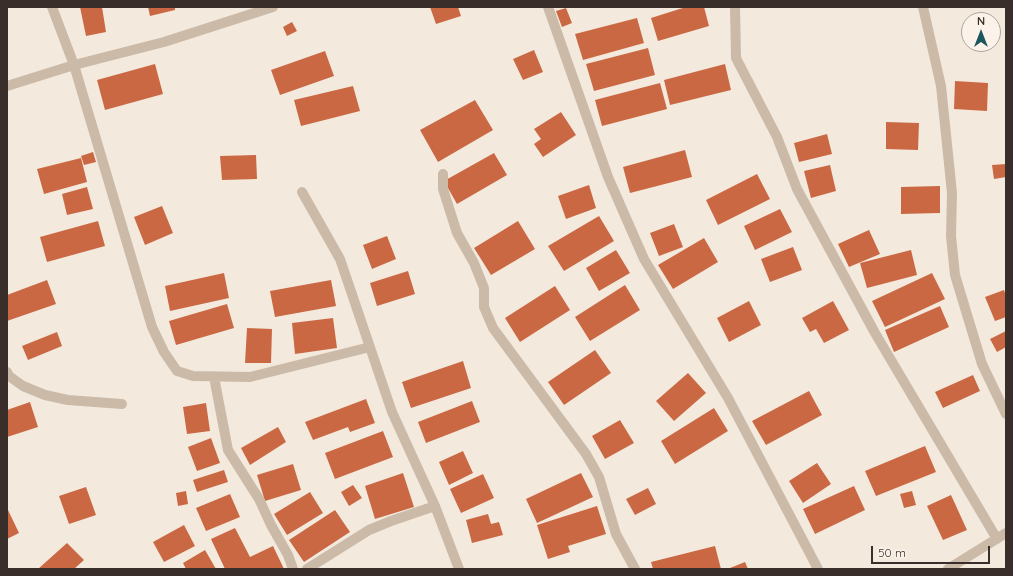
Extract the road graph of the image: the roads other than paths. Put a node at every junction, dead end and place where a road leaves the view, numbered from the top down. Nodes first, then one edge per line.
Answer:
1 (52, 7) edge
2 (274, 7) edge
3 (548, 7) edge
4 (735, 7) edge
5 (923, 7) edge
6 (74, 65) junction
7 (7, 86) edge
8 (442, 174) dead end
9 (302, 192) dead end
10 (370, 347) junction
11 (7, 372) edge
12 (214, 377) junction
13 (122, 404) dead end
14 (1006, 414) edge
15 (435, 506) junction
16 (1002, 536) edge
17 (293, 569) edge
18 (307, 569) edge
19 (459, 569) edge
20 (635, 569) edge
21 (818, 569) edge
22 (948, 569) edge

1 - 6 street
2 - 6 street
3 - 21 street
4 - 16 street
5 - 14 street
6 - 7 street
6 - 12 street
8 - 20 street
9 - 10 street
10 - 12 street
10 - 15 street
11 - 13 street
12 - 17 street
15 - 18 street
15 - 19 street
16 - 22 street

